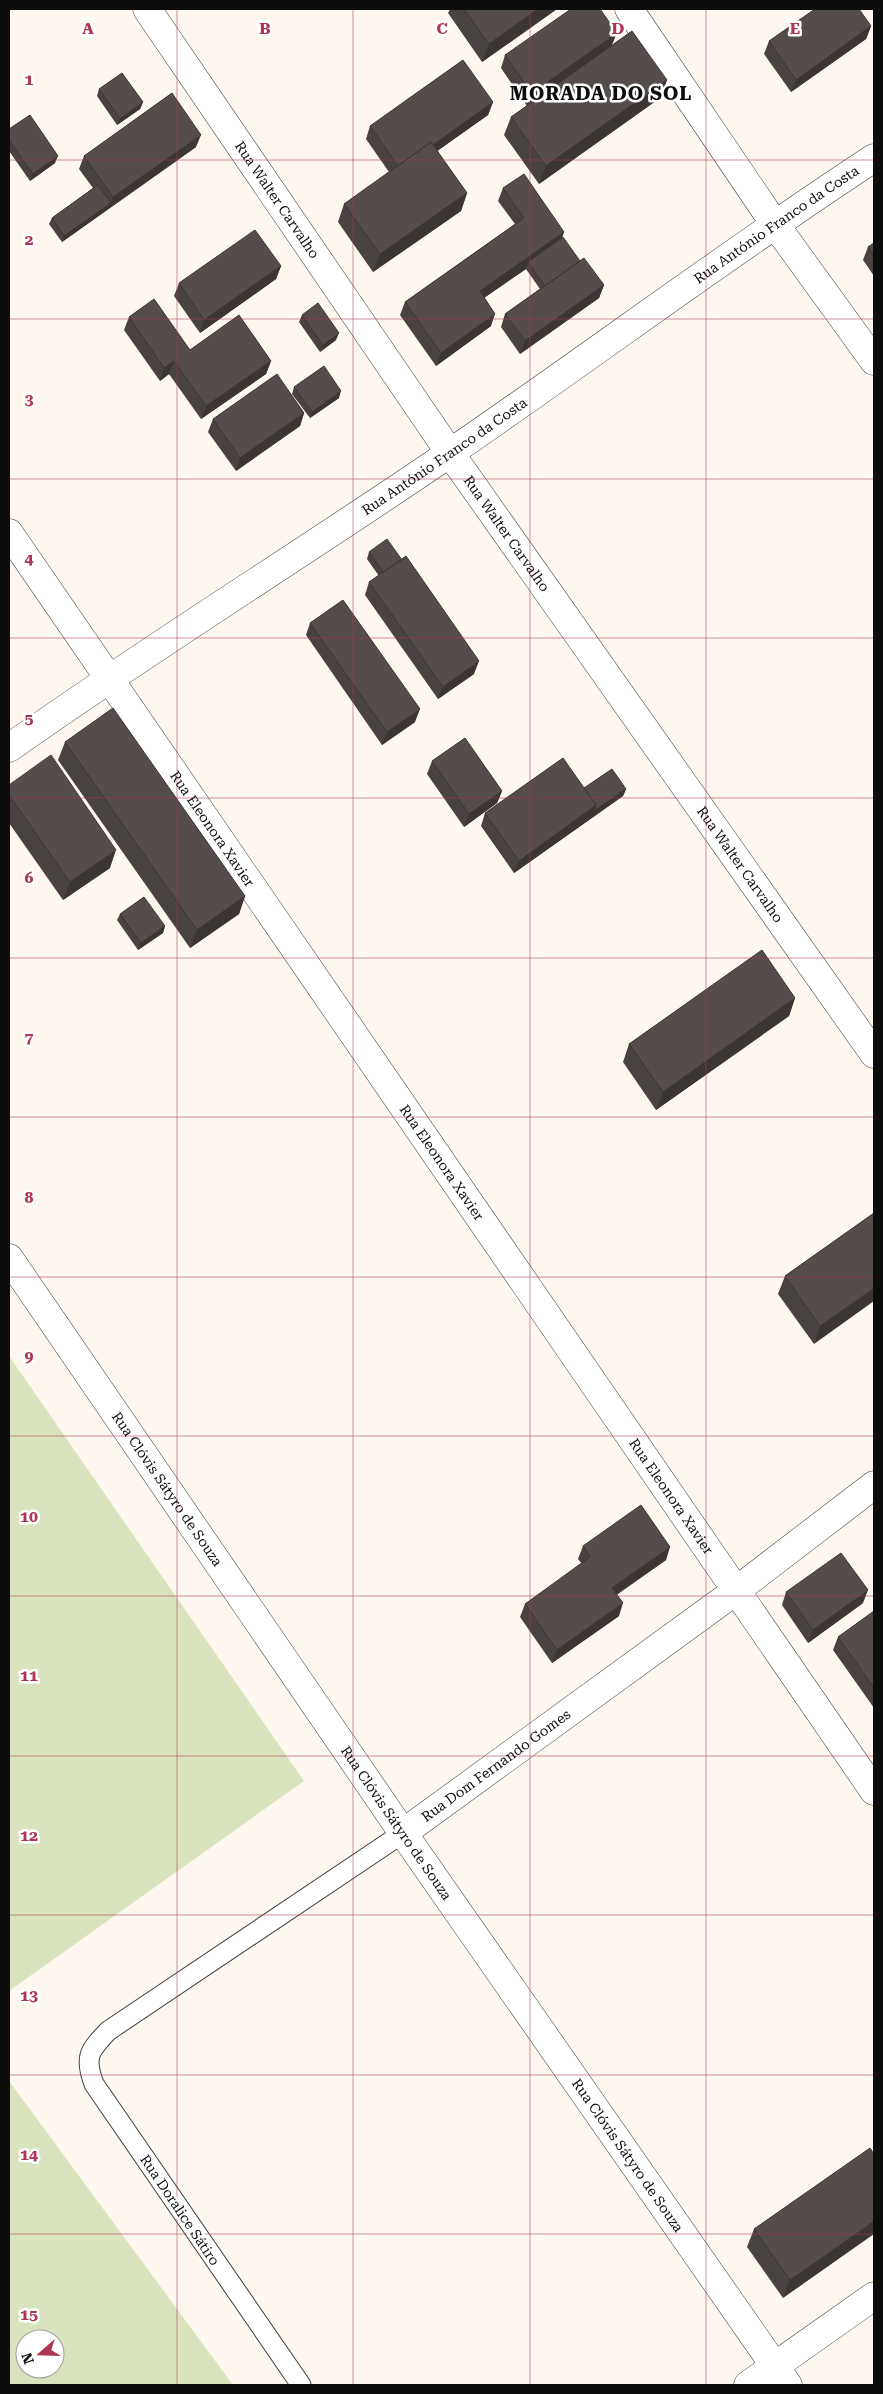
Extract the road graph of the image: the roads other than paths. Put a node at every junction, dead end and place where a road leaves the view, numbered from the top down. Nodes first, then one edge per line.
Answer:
1 (147, 9) edge
2 (629, 9) edge
3 (874, 158) edge
4 (774, 223) junction
5 (874, 361) edge
6 (450, 453) junction
7 (9, 533) edge
8 (108, 678) junction
9 (9, 748) edge
10 (874, 1054) edge
11 (9, 1258) edge
12 (874, 1485) edge
13 (737, 1590) junction
14 (874, 1791) edge
15 (403, 1833) junction
16 (108, 2032) joint
17 (874, 2296) edge
18 (781, 2376) edge
19 (301, 2385) edge
20 (748, 2385) edge

1 - 6 street, Rua Walter Carvalho
2 - 4 street
3 - 4 street, Rua António Franco da Costa
4 - 5 street
4 - 6 street, Rua António Franco da Costa
6 - 8 street, Rua António Franco da Costa
6 - 10 street, Rua Walter Carvalho
7 - 8 street, Rua Eleonora Xavier
8 - 9 street, Rua António Franco da Costa
8 - 13 street, Rua Eleonora Xavier
11 - 15 street, Rua Clóvis Sátyro de Souza
12 - 13 street, Rua Dom Fernando Gomes
13 - 14 street, Rua Eleonora Xavier
13 - 15 street, Rua Dom Fernando Gomes
15 - 16 lane, Rua Dom Fernando Gomes
15 - 18 street, Rua Clóvis Sátyro de Souza
16 - 19 lane, Rua Doralice Sátiro
17 - 18 street
18 - 20 street

